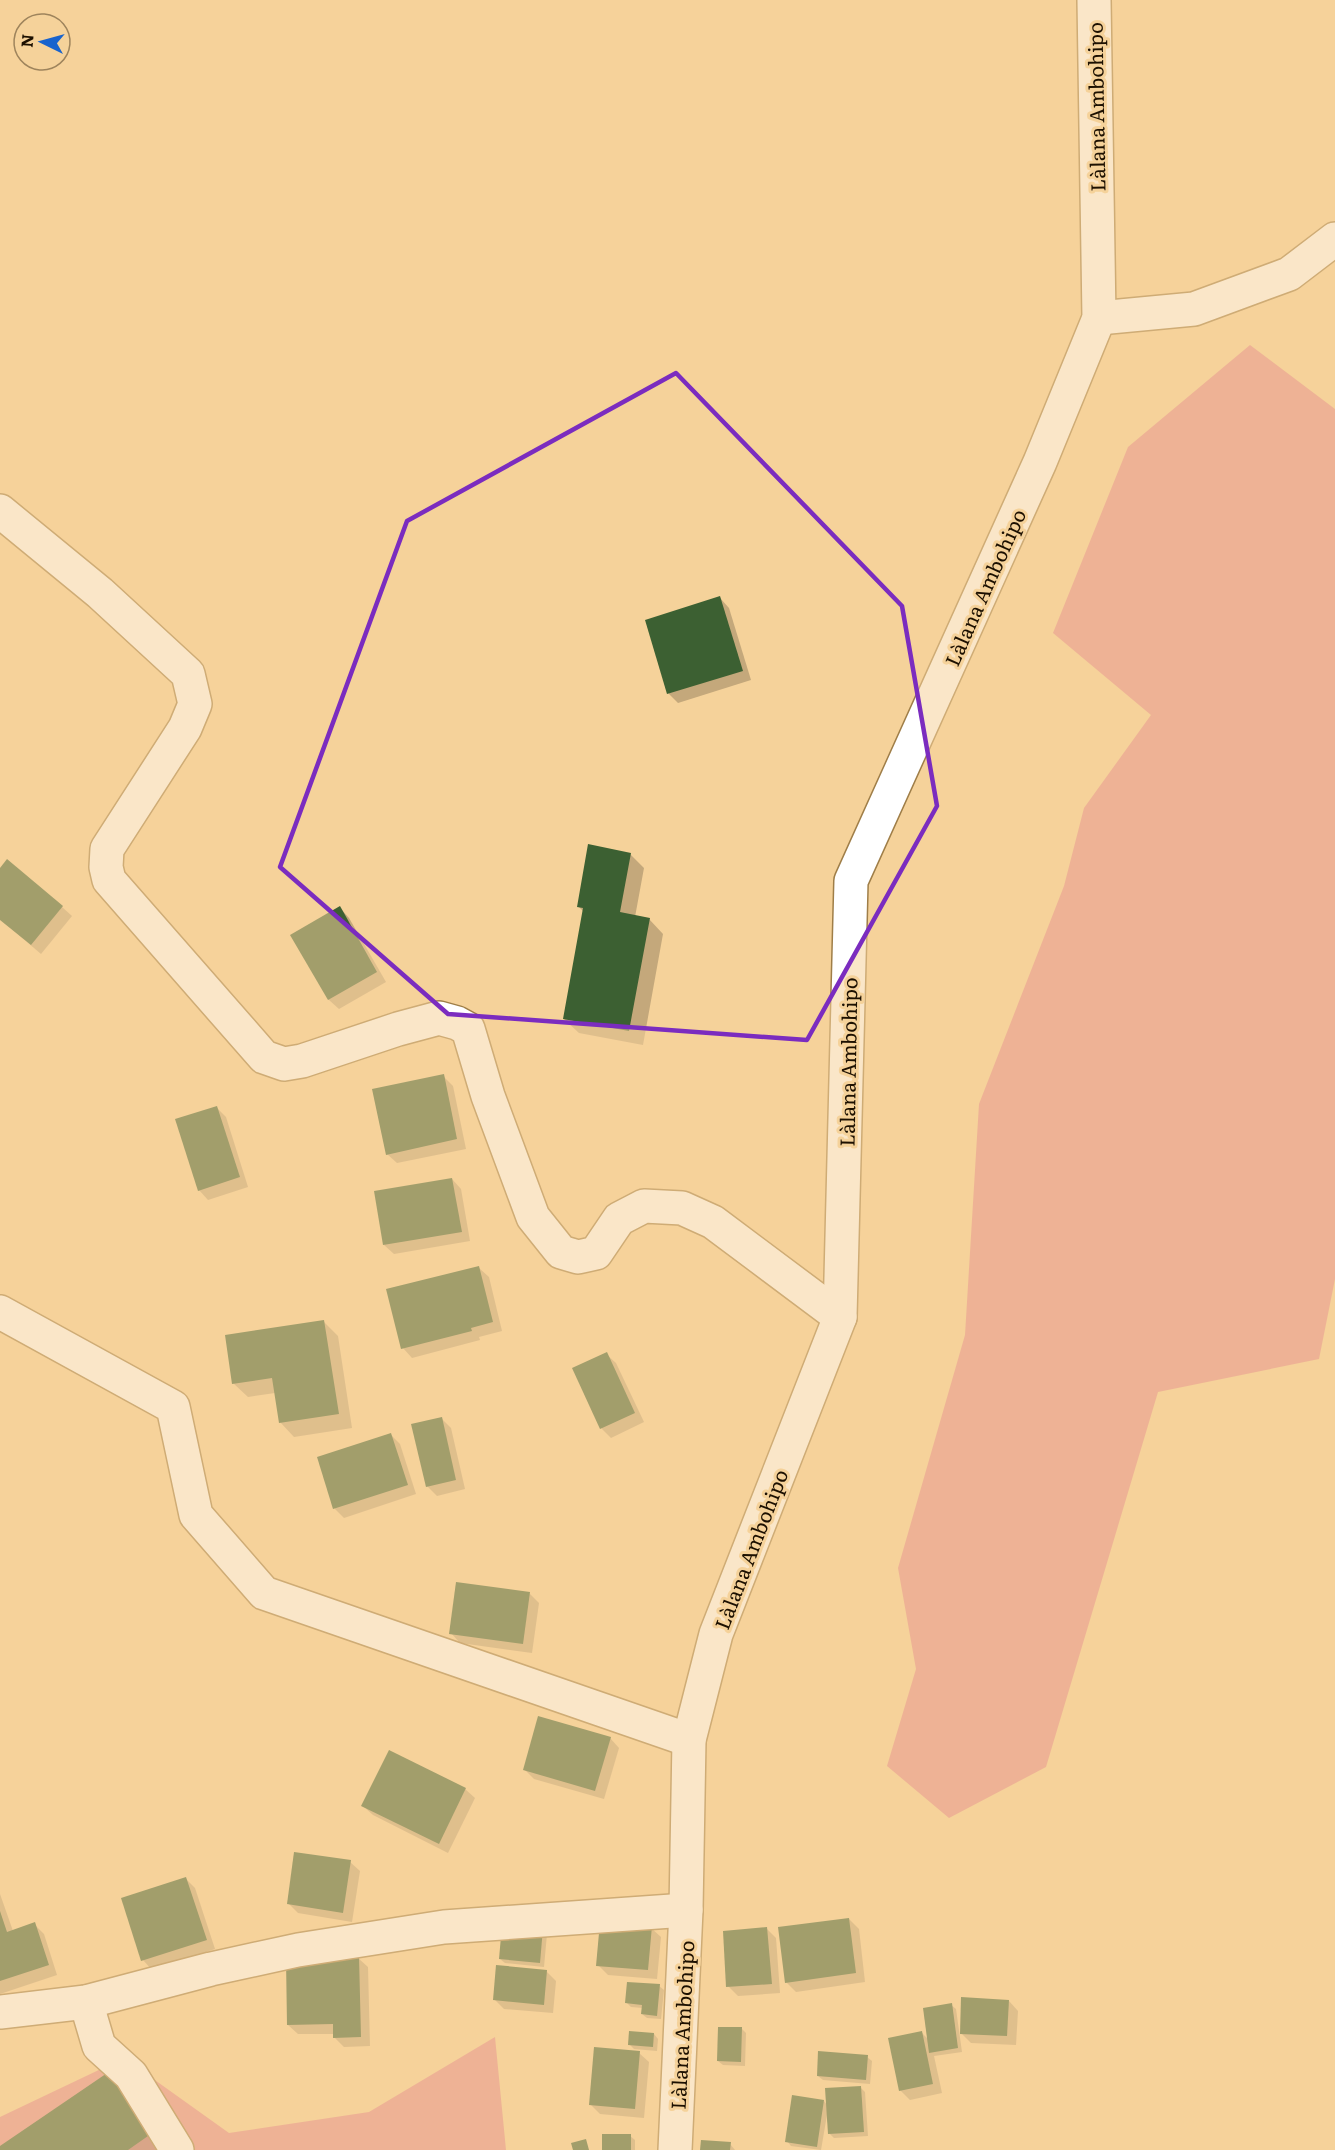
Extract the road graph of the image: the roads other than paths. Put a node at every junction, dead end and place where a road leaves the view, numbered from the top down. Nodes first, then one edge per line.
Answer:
1 (1094, 0) edge
2 (1335, 239) edge
3 (1099, 318) junction
4 (0, 511) edge
5 (0, 1312) edge
6 (840, 1317) junction
7 (689, 1740) junction
8 (686, 1910) junction
9 (86, 2002) junction
10 (0, 2012) edge
11 (177, 2150) edge
12 (675, 2150) edge

1 - 3 street, Làlana Ambohipo
2 - 3 street
3 - 6 street, Làlana Ambohipo
4 - 6 street
5 - 7 street
6 - 7 street, Làlana Ambohipo
7 - 8 street, Làlana Ambohipo
8 - 9 street
8 - 12 street, Làlana Ambohipo
9 - 10 street
9 - 11 street

